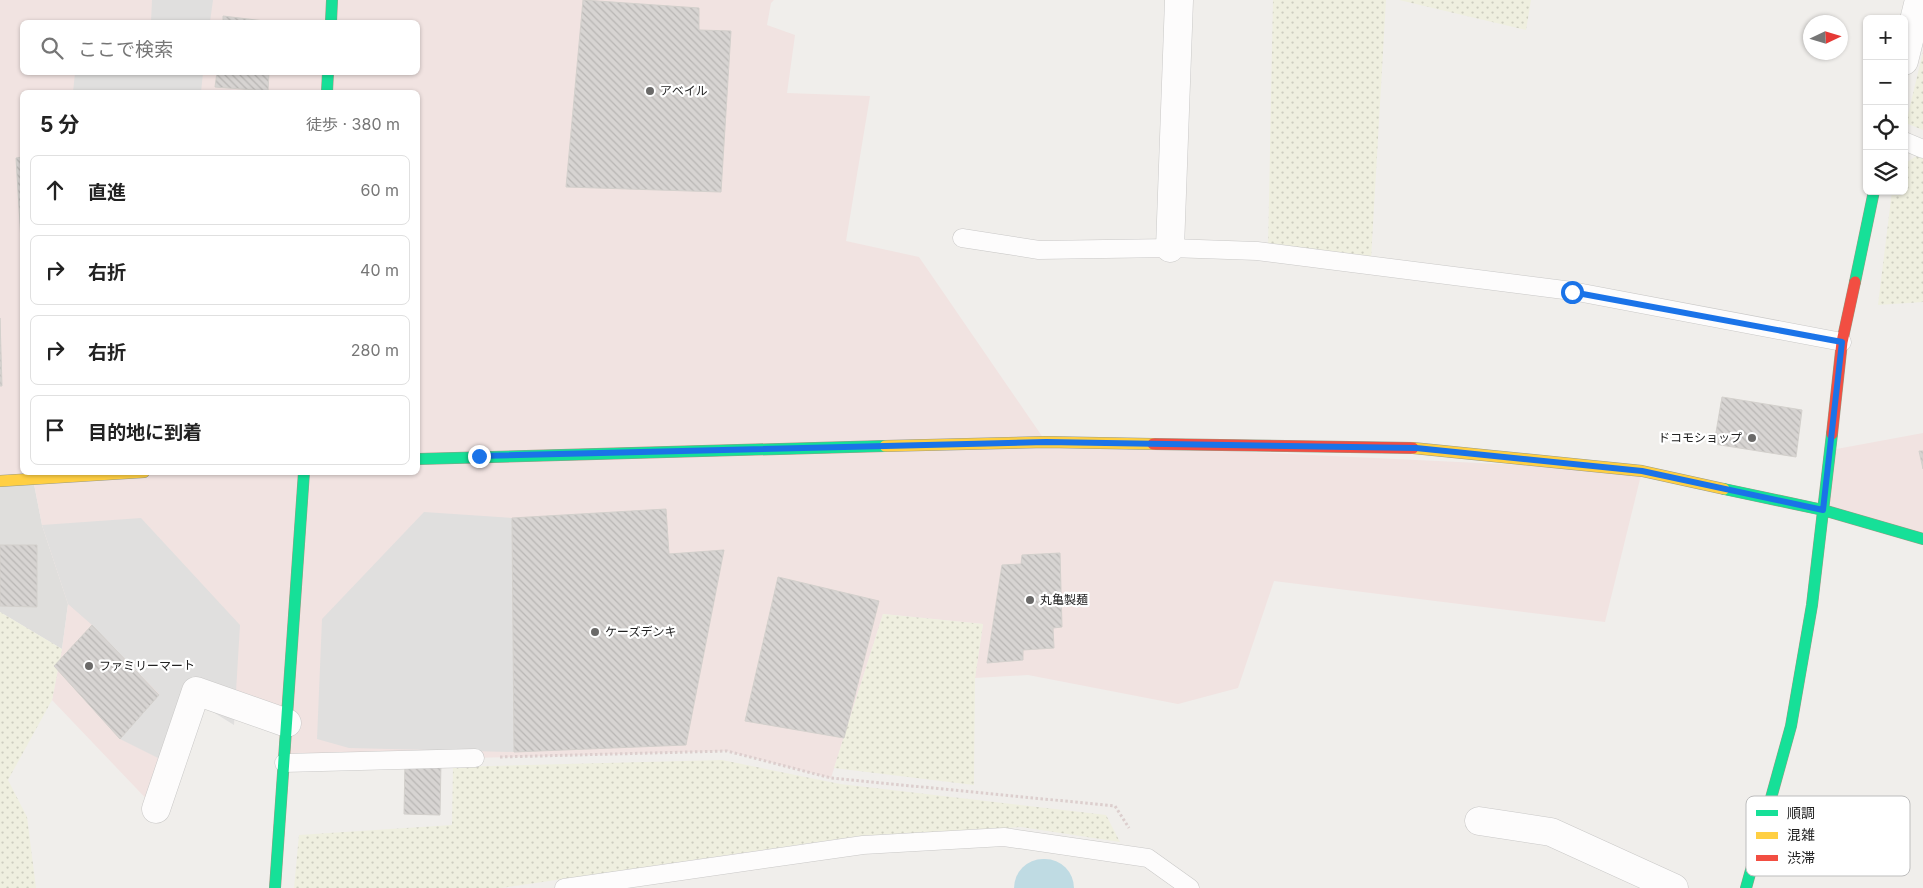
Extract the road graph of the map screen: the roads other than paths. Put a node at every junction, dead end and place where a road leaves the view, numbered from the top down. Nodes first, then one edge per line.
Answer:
1 (332, 0) edge
2 (1178, 0) edge
3 (1920, 0) edge
4 (331, 20) edge
5 (1904, 60) edge
6 (328, 75) edge
7 (327, 90) edge
8 (1908, 143) edge
9 (1923, 149) edge
10 (1873, 195) edge
11 (962, 238) dead end
12 (1170, 248) junction
13 (1842, 342) junction
14 (420, 460) edge
15 (96, 475) edge
16 (304, 475) edge
17 (0, 481) edge
18 (1823, 510) junction
19 (1923, 539) edge
20 (287, 723) junction
21 (475, 758) road end
22 (284, 763) junction
23 (1772, 796) edge
24 (156, 809) dead end
25 (1479, 821) dead end
26 (1750, 876) edge
27 (275, 888) edge
28 (564, 888) edge
29 (1190, 888) edge
30 (1674, 888) edge
31 (1746, 888) edge

1 - 4 street
2 - 12 street
3 - 5 street
6 - 7 street
8 - 9 lane
10 - 13 street
11 - 12 lane
12 - 13 lane
13 - 18 street
14 - 18 street
15 - 17 street
16 - 20 street
18 - 19 street
18 - 23 street
20 - 22 street
20 - 24 street
21 - 22 lane
22 - 27 street
25 - 30 street
26 - 31 street
28 - 29 lane

